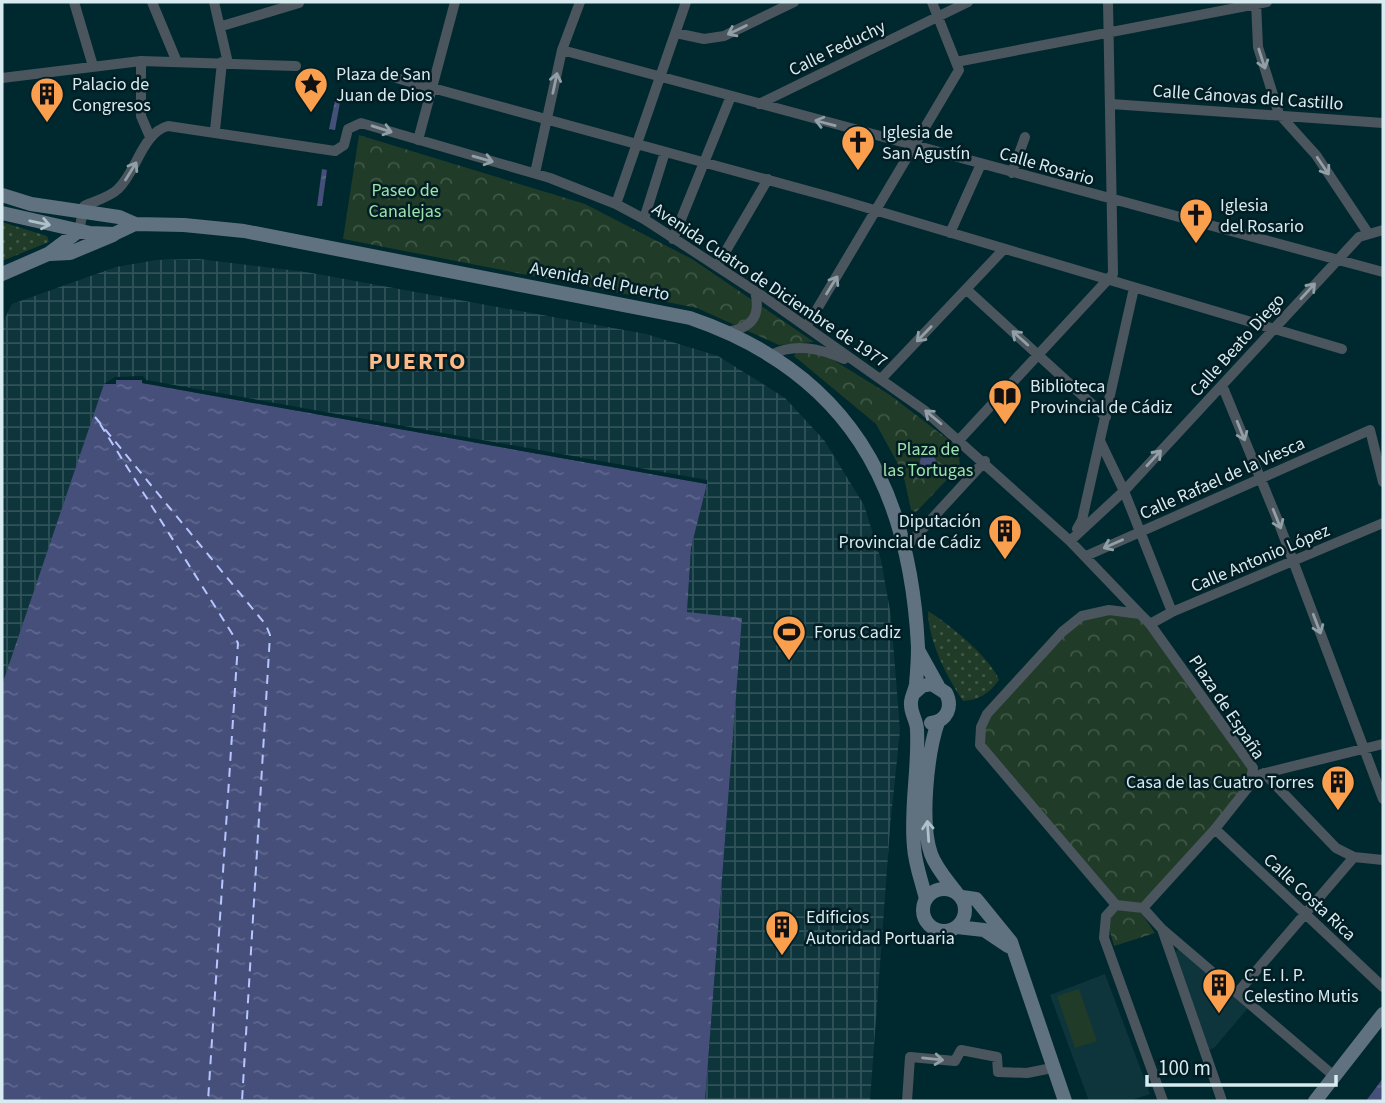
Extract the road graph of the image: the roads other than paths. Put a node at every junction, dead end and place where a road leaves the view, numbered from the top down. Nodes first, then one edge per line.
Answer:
1 (74, 2) edge
2 (152, 2) edge
3 (214, 2) edge
4 (455, 2) edge
5 (580, 2) edge
6 (686, 2) edge
7 (794, 2) edge
8 (932, 2) edge
9 (968, 2) edge
10 (1108, 2) edge
11 (299, 3) edge
12 (1260, 3) edge
13 (936, 18) junction
14 (222, 26) junction
15 (1109, 32) junction
16 (677, 33) junction
17 (562, 50) junction
18 (141, 61) junction
19 (177, 62) junction
20 (225, 62) junction
21 (956, 62) junction
22 (93, 66) junction
23 (296, 66) dead end
24 (385, 75) dead end
25 (663, 77) junction
26 (2, 78) edge
27 (431, 87) junction
28 (731, 96) junction
29 (759, 104) junction
30 (1111, 104) junction
31 (1279, 114) junction
32 (547, 118) junction
33 (1383, 123) edge
34 (215, 130) junction
35 (1025, 136) dead end
36 (150, 137) junction
37 (418, 140) junction
38 (636, 143) junction
39 (915, 146) junction
40 (666, 152) junction
41 (704, 162) junction
42 (981, 164) junction
43 (535, 173) junction
44 (1012, 173) junction
45 (768, 179) junction
46 (2, 195) edge
47 (1112, 201) junction
48 (2, 203) edge
49 (31, 204) junction
50 (616, 204) junction
51 (877, 210) junction
52 (2, 213) edge
53 (83, 214) junction
54 (644, 219) junction
55 (135, 224) junction
56 (79, 230) junction
57 (1383, 230) edge
58 (950, 233) junction
59 (1368, 233) junction
60 (114, 234) junction
61 (673, 239) junction
62 (1003, 250) junction
63 (48, 254) junction
64 (1337, 260) junction
65 (717, 266) junction
66 (1383, 272) edge
67 (2, 274) edge
68 (1111, 279) junction
69 (1134, 288) junction
70 (966, 289) junction
71 (755, 291) junction
72 (807, 326) junction
73 (1272, 329) junction
74 (727, 332) junction
75 (1342, 349) dead end
76 (771, 355) junction
77 (1040, 356) junction
78 (860, 365) junction
79 (882, 378) junction
80 (1223, 385) junction
81 (1106, 417) junction
82 (960, 439) junction
83 (1100, 441) junction
84 (985, 461) junction
85 (1260, 478) junction
86 (1383, 482) edge
87 (1124, 491) junction
88 (1383, 523) edge
89 (1140, 532) junction
90 (1070, 541) junction
91 (904, 549) junction
92 (1086, 556) junction
93 (1293, 560) junction
94 (1172, 612) junction
95 (1140, 614) junction
96 (1150, 624) junction
97 (918, 649) junction
98 (938, 686) junction
99 (913, 694) junction
100 (914, 715) junction
101 (938, 722) junction
102 (1383, 744) edge
103 (1364, 748) junction
104 (1264, 774) junction
105 (1251, 776) junction
106 (1383, 799) edge
107 (1215, 830) junction
108 (1354, 857) junction
109 (1383, 860) edge
110 (959, 894) junction
111 (926, 899) junction
112 (1116, 905) junction
113 (1143, 908) junction
114 (1305, 915) junction
115 (957, 927) junction
116 (1163, 929) junction
117 (1014, 952) junction
118 (1383, 987) edge
119 (1238, 992) junction
120 (1383, 1014) edge
121 (1052, 1068) junction
122 (1334, 1076) junction
123 (907, 1101) edge
124 (1065, 1101) edge
125 (1163, 1101) edge
126 (1222, 1101) edge
127 (1315, 1101) edge

1 - 22 street
2 - 19 street
3 - 14 street
4 - 27 street
5 - 17 street
6 - 16 street
7 -> 16 street
8 - 13 street
9 - 13 street, Calle Feduchy
10 - 15 street
11 - 14 street
12 - 15 street
12 -> 31 street
13 - 21 street
13 - 29 street, Calle Feduchy
14 - 20 street
15 - 21 street
15 - 30 street
16 - 25 street
17 - 25 street, Calle Rosario
32 -> 17 street
18 - 19 street
18 - 22 street
18 - 36 street
19 - 20 street
20 - 23 street
20 - 34 street
21 - 39 street
22 - 26 street
24 - 27 street
25 - 28 street, Calle Rosario
25 - 38 street
27 - 32 street
27 - 37 street
28 - 29 street, Calle Rosario
28 - 41 street
39 -> 29 street, Calle Rosario
30 - 31 street, Calle Cánovas del Castillo
30 - 47 street
31 - 33 street, Calle Cánovas del Castillo
31 -> 59 street
32 - 38 street
32 - 43 street
34 - 36 street
34 -> 37 street, Avenida Cuatro de Diciembre de 1977
35 - 44 street
53 -> 36 street
37 -> 43 street, Avenida Cuatro de Diciembre de 1977
38 - 40 street
38 - 50 street
39 - 42 street, Calle Rosario
39 - 51 street
40 - 41 street
40 - 54 street
41 - 45 street
41 - 61 street
42 - 44 street, Calle Rosario
42 - 58 street
43 - 50 street, Avenida Cuatro de Diciembre de 1977
44 - 47 street, Calle Rosario
45 - 51 street
45 - 65 street
46 - 49 street
47 - 64 street, Calle Rosario
47 - 68 street
48 - 49 street
49 - 53 street
50 - 54 street, Avenida Cuatro de Diciembre de 1977
51 - 58 street
72 -> 51 street
52 -> 56 street
53 - 55 street
53 - 56 street
54 - 61 street, Avenida Cuatro de Diciembre de 1977
55 - 60 street, Avenida del Puerto
55 - 74 street, Avenida del Puerto
56 - 60 street
56 - 63 street
57 - 59 street
58 - 62 street
59 - 64 street, Calle Beato Diego
60 - 63 street, Avenida del Puerto
61 - 65 street, Avenida Cuatro de Diciembre de 1977
62 - 68 street
62 - 70 street
63 - 67 street
64 - 66 street, Calle Rosario
73 -> 64 street, Calle Beato Diego
65 - 71 street, Avenida Cuatro de Diciembre de 1977
68 - 69 street
68 - 77 street
69 - 73 street
69 - 81 street
77 -> 70 street
70 -> 79 street
71 - 72 street, Avenida Cuatro de Diciembre de 1977
71 - 74 street
72 - 78 street, Avenida Cuatro de Diciembre de 1977
73 - 75 street
73 - 80 street, Calle Beato Diego
74 - 76 street, Avenida del Puerto
76 - 78 street
76 - 91 street, Avenida del Puerto
77 - 81 street
77 - 82 street
78 - 79 street, Avenida Cuatro de Diciembre de 1977
82 -> 79 street, Avenida Cuatro de Diciembre de 1977
80 -> 85 street
87 -> 80 street, Calle Beato Diego
81 - 83 street
82 - 84 street, Avenida Cuatro de Diciembre de 1977
83 - 87 street
83 - 90 street
84 - 90 street, Avenida Cuatro de Diciembre de 1977
84 - 91 street
85 - 86 street, Calle Rafael de la Viesca
85 - 89 street, Calle Rafael de la Viesca
85 -> 93 street
87 - 89 street
87 - 90 street, Calle Beato Diego
88 - 93 street, Calle Antonio López
89 -> 92 street, Calle Rafael de la Viesca
89 - 94 street
90 - 92 street, Avenida Cuatro de Diciembre de 1977
91 - 97 street, Avenida del Puerto
92 - 95 street, Avenida Cuatro de Diciembre de 1977
93 - 94 street, Calle Antonio López
93 -> 103 street
94 - 96 street, Calle Antonio López
95 - 96 street, Plaza de España
95 - 112 street
96 - 105 street, Plaza de España
97 - 98 street, Avenida del Puerto
97 - 99 street, Avenida del Puerto
98 - 99 street
98 - 101 street
99 - 100 street
100 - 101 street
100 - 111 street
110 -> 101 street
102 - 103 street
103 - 104 street
103 - 106 street
104 - 105 street
104 - 108 street
105 - 107 street, Plaza de España
107 - 113 street, Plaza de España
107 - 114 street, Calle Costa Rica
108 - 109 street
108 - 114 street
110 - 111 street
110 - 115 street
110 - 117 street
111 - 115 street
112 - 113 street
112 - 125 street
113 - 116 street
114 - 118 street, Calle Costa Rica
114 - 119 street
115 - 117 street
116 - 119 street
116 - 126 street
117 - 121 street
119 - 122 street
120 - 122 street
123 -> 121 street
121 - 124 street
122 - 127 street

